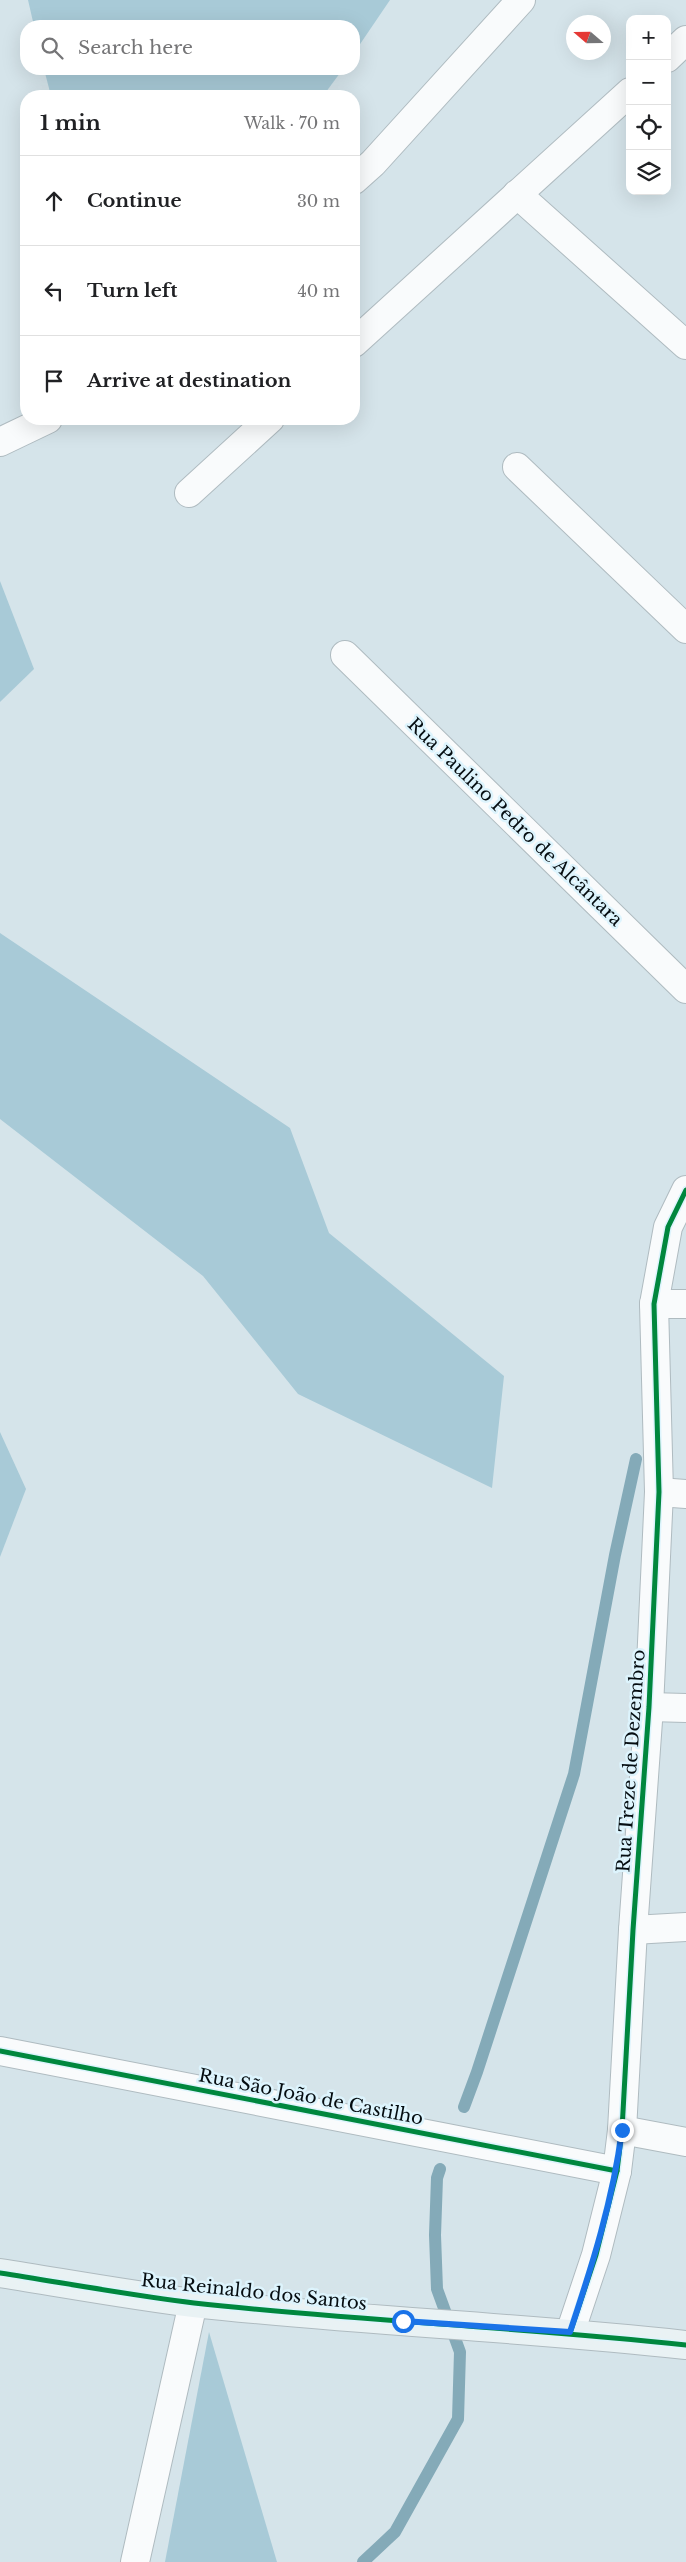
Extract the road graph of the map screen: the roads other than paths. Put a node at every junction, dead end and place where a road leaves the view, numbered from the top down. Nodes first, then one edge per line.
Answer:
1 (521, 0) edge
2 (626, 96) edge
3 (360, 175) edge
4 (517, 194) junction
5 (360, 338) edge
6 (686, 345) edge
7 (35, 425) edge
8 (263, 425) edge
9 (0, 442) edge
10 (517, 467) dead end
11 (189, 493) dead end
12 (686, 629) edge
13 (344, 655) dead end
14 (686, 989) edge
15 (686, 1190) edge
16 (654, 1304) junction
17 (686, 1304) edge
18 (659, 1492) junction
19 (686, 1494) edge
20 (649, 1707) junction
21 (686, 1708) edge
22 (686, 1927) edge
23 (633, 1930) junction
24 (0, 2051) edge
25 (622, 2130) junction
26 (686, 2142) edge
27 (617, 2171) junction
28 (0, 2273) edge
29 (193, 2302) junction
30 (570, 2332) junction
31 (686, 2345) edge
32 (135, 2562) edge

1 - 3 street
2 - 4 street
4 - 5 street
4 - 6 street
7 - 9 street
8 - 11 street
10 - 12 street
13 - 14 street, Rua Paulino Pedro de Alcântara
15 - 16 street, Rua Treze de Dezembro
16 - 17 street
16 - 18 street, Rua Treze de Dezembro
18 - 19 street
18 - 20 street, Rua Treze de Dezembro
20 - 21 street
20 - 23 street, Rua Treze de Dezembro
22 - 23 street
23 - 25 street, Rua Treze de Dezembro
24 - 27 street, Rua São João de Castilho
25 - 26 street
25 - 27 street, Rua Treze de Dezembro
27 - 30 street, Rua Treze de Dezembro
28 - 29 street, Rua Reinaldo dos Santos
29 - 30 street, Rua Reinaldo dos Santos
29 - 32 street
30 - 31 street, Rua Reinaldo dos Santos

